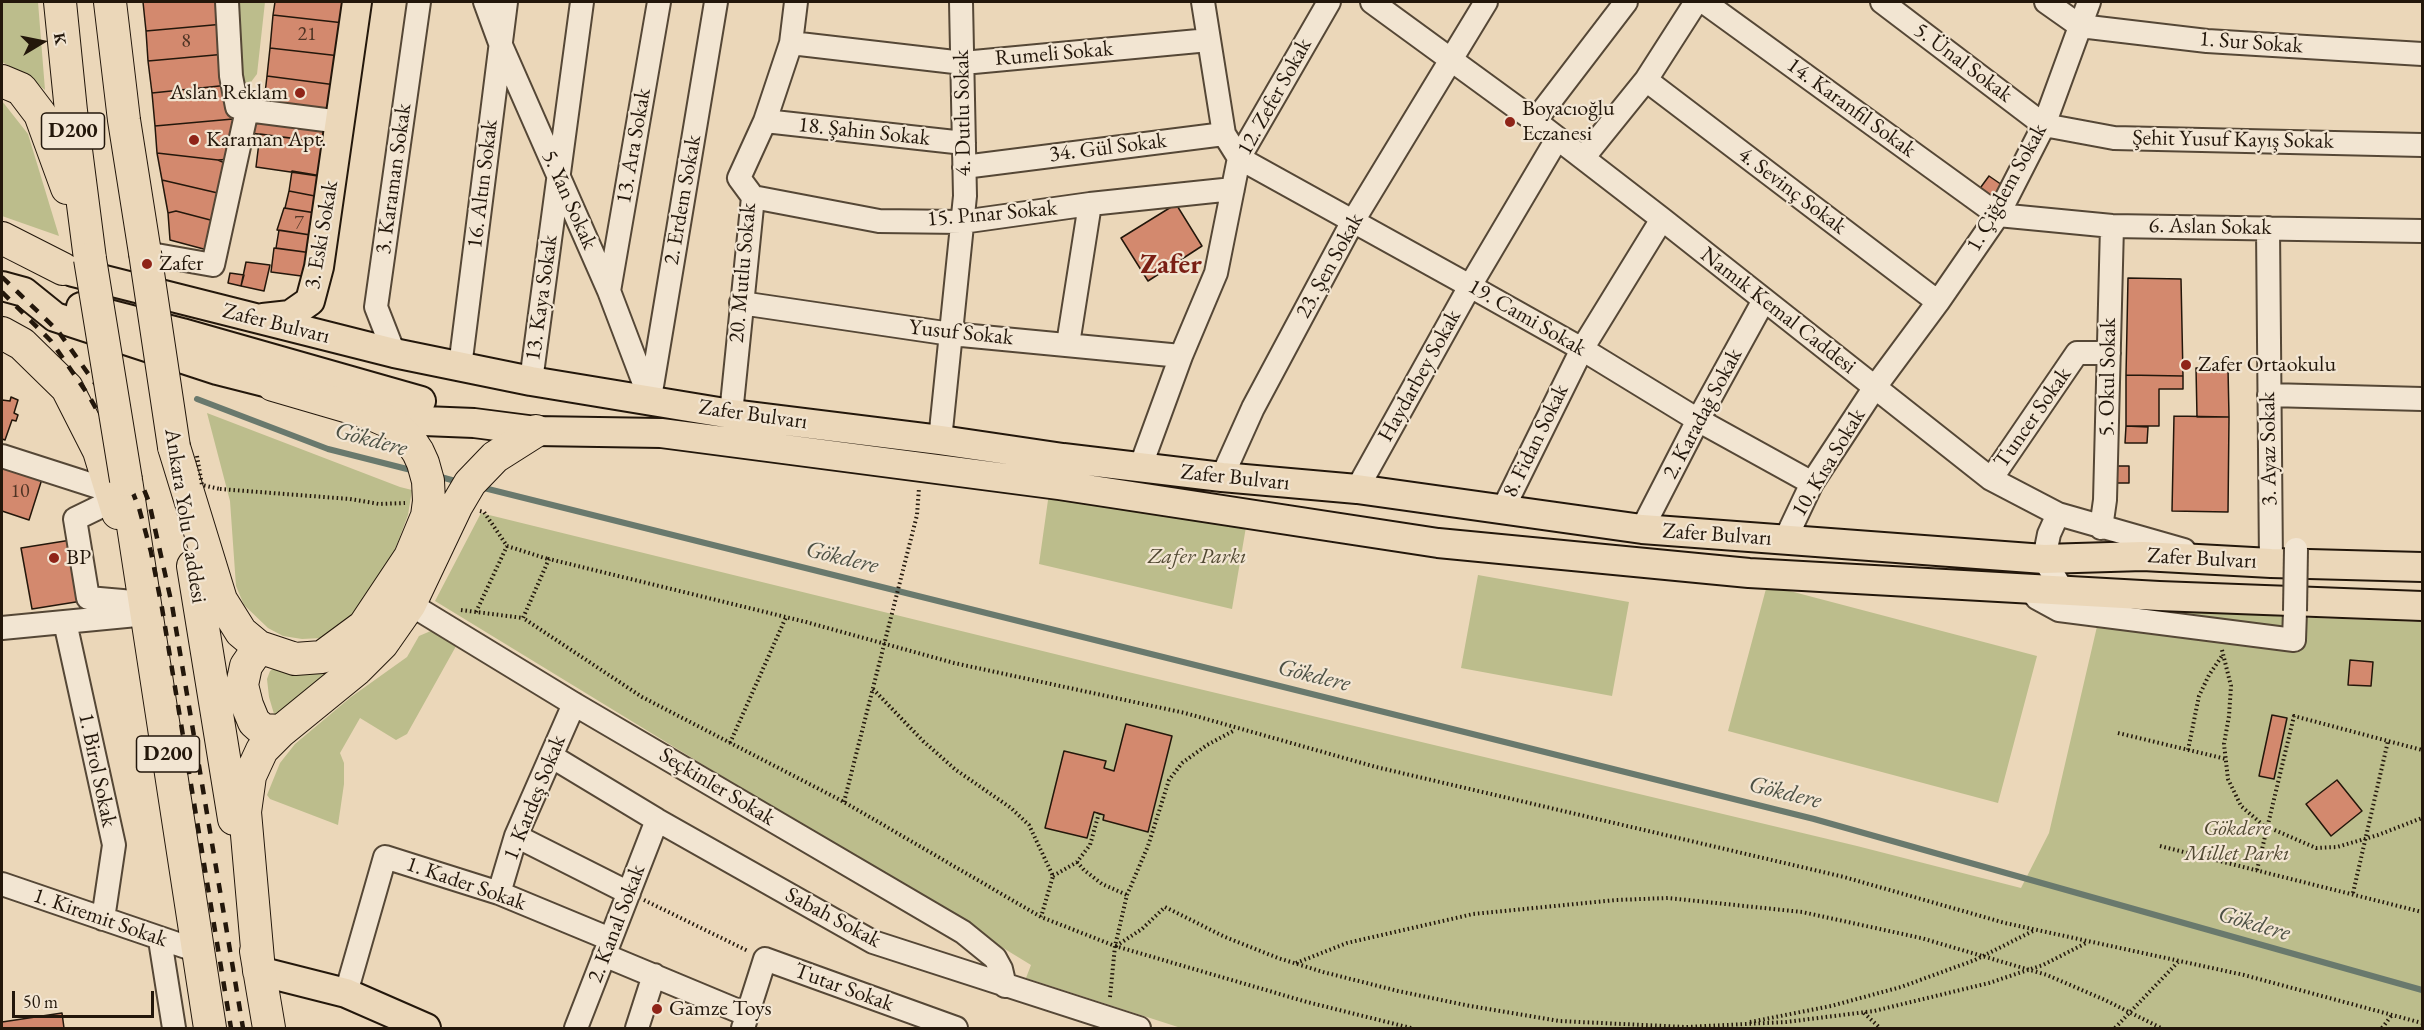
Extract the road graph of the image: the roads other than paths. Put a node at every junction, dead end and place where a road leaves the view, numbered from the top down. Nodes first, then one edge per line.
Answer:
1 (60, 2) edge
2 (110, 2) edge
3 (227, 2) edge
4 (357, 2) edge
5 (419, 2) edge
6 (485, 2) edge
7 (506, 2) edge
8 (582, 2) edge
9 (659, 2) edge
10 (716, 2) edge
11 (796, 2) edge
12 (961, 2) edge
13 (1203, 2) edge
14 (1329, 2) edge
15 (1372, 2) edge
16 (1486, 2) edge
17 (1626, 2) edge
18 (1696, 2) edge
19 (1704, 2) edge
20 (1882, 2) edge
21 (2046, 2) edge
22 (2089, 2) edge
23 (2080, 26) junction
24 (1209, 40) junction
25 (500, 43) junction
26 (791, 43) junction
27 (2422, 54) edge
28 (1451, 61) junction
29 (963, 63) junction
30 (4, 76) edge
31 (1646, 80) junction
32 (247, 110) junction
33 (765, 121) junction
34 (1535, 121) junction
35 (341, 122) junction
36 (2044, 125) junction
37 (1224, 134) junction
38 (1557, 139) junction
39 (964, 143) junction
40 (2422, 145) edge
41 (1239, 158) junction
42 (1583, 158) junction
43 (964, 167) junction
44 (558, 174) junction
45 (1233, 189) junction
46 (753, 197) junction
47 (1090, 204) junction
48 (1998, 215) junction
49 (1662, 219) junction
50 (1353, 221) junction
51 (962, 222) junction
52 (2112, 226) junction
53 (2268, 228) junction
54 (2422, 231) edge
55 (2, 238) edge
56 (2, 247) edge
57 (145, 253) junction
58 (77, 264) junction
59 (1470, 286) junction
60 (13, 289) edge
61 (609, 291) junction
62 (1764, 300) junction
63 (1938, 302) junction
64 (741, 303) junction
65 (252, 319) junction
66 (2, 333) edge
67 (951, 334) junction
68 (1068, 344) junction
69 (1582, 349) junction
70 (394, 353) junction
71 (2109, 354) junction
72 (1181, 356) junction
73 (460, 367) junction
74 (531, 381) junction
75 (273, 385) junction
76 (1875, 387) junction
77 (2269, 395) junction
78 (650, 399) junction
79 (2422, 399) edge
80 (731, 414) junction
81 (1698, 420) junction
82 (474, 423) junction
83 (526, 437) junction
84 (940, 440) junction
85 (174, 447) junction
86 (2, 456) edge
87 (1140, 468) junction
88 (1222, 477) junction
89 (1990, 479) junction
90 (1812, 483) junction
91 (1357, 489) junction
92 (117, 490) junction
93 (1503, 509) junction
94 (434, 514) junction
95 (2058, 514) junction
96 (2101, 528) junction
97 (1642, 529) junction
98 (1785, 540) junction
99 (2296, 549) dead end
100 (2216, 558) junction
101 (2044, 559) junction
102 (2271, 563) junction
103 (2422, 567) edge
104 (2030, 589) junction
105 (2063, 591) junction
106 (145, 604) junction
107 (410, 604) junction
108 (2422, 606) edge
109 (65, 622) junction
110 (2, 628) edge
111 (259, 647) junction
112 (574, 704) junction
113 (281, 731) junction
114 (551, 756) junction
115 (657, 820) junction
116 (516, 836) junction
117 (2, 884) edge
118 (499, 893) junction
119 (629, 893) junction
120 (103, 919) junction
121 (160, 940) junction
122 (607, 947) junction
123 (198, 951) junction
124 (259, 971) junction
125 (654, 975) junction
126 (1005, 986) junction
127 (346, 993) junction
128 (905, 1020) edge
129 (746, 1022) edge
130 (1105, 1024) edge
131 (174, 1029) edge
132 (210, 1029) edge
133 (269, 1029) edge
134 (426, 1029) edge
135 (576, 1029) edge
136 (637, 1029) edge
137 (956, 1029) edge
138 (1139, 1029) edge

1 - 58 highway, D200
2 - 57 highway, Ankara Yolu Caddesi / D200
3 - 32 street
4 - 35 main road, 3. Eski Sokak
5 - 70 street, 3. Karaman Sokak
6 - 25 street, 5. Yan Sokak
7 - 25 street, 16. Altın Sokak
8 - 44 street, 13. Kaya Sokak
9 - 61 street, 13. Ara Sokak
10 - 78 street, 2. Erdem Sokak
11 - 26 street, 20. Mutlu Sokak
12 - 29 street, 4. Dutlu Sokak
13 - 24 street
14 - 41 street, 12. Zefer Sokak
15 - 28 street, Namık Kemal Caddesi
16 - 28 street, 23. Şen Sokak
17 - 34 street
18 - 31 street
19 - 48 street, 14. Karanfil Sokak
20 - 36 street, 5. Ünal Sokak
21 - 23 street
22 - 23 street, 1. Çiğdem Sokak
23 - 27 street, 1. Sur Sokak
23 - 36 street, 1. Çiğdem Sokak
24 - 29 street, Rumeli Sokak
24 - 37 street
25 - 44 street, 5. Yan Sokak
25 - 73 street, 16. Altın Sokak
26 - 29 street, Rumeli Sokak
26 - 33 street, 20. Mutlu Sokak
28 - 34 street, Namık Kemal Caddesi
28 - 50 street, 23. Şen Sokak
29 - 39 street, 4. Dutlu Sokak
30 - 58 highway
31 - 42 street
31 - 63 street, 4. Sevinç Sokak
32 - 35 street
32 - 57 street
33 - 39 street, 18. Şahin Sokak
33 - 46 street, 20. Mutlu Sokak
34 - 38 street, Namık Kemal Caddesi
35 - 65 main road, 3. Eski Sokak
36 - 40 street, Şehit Yusuf Kayış Sokak
36 - 48 street, 1. Çiğdem Sokak
37 - 41 street
37 - 43 street, 34. Gül Sokak
38 - 42 street, Namık Kemal Caddesi
38 - 59 street, Haydarbey Sokak
39 - 43 street, 4. Dutlu Sokak
41 - 45 street, 12. Zefer Sokak
41 - 50 street, 19. Cami Sokak
42 - 49 street, Namık Kemal Caddesi
43 - 51 street, 4. Dutlu Sokak
44 - 61 street, 5. Yan Sokak
44 - 74 street, 13. Kaya Sokak
45 - 47 street, 15. Pınar Sokak
45 - 72 street, 12. Zefer Sokak
46 - 51 street, 15. Pınar Sokak
46 - 64 street, 20. Mutlu Sokak
47 - 51 street, 15. Pınar Sokak
47 - 68 street
48 - 52 street, 6. Aslan Sokak
48 - 63 street, 1. Çiğdem Sokak
49 - 62 street, Namık Kemal Caddesi
49 - 69 street, 8. Fidan Sokak
50 - 59 street, 19. Cami Sokak
50 - 88 street, 23. Şen Sokak
51 - 67 street, 4. Dutlu Sokak
52 - 53 street, 6. Aslan Sokak
52 - 71 street, 5. Okul Sokak
53 - 54 street, 6. Aslan Sokak
53 - 77 street, 3. Ayaz Sokak
55 - 58 highway
56 - 58 main road, Zafer Bulvarı
57 - 85 highway, Ankara Yolu Caddesi / D200, bridge
58 - 65 main road, Zafer Bulvarı
58 - 92 highway, D200, bridge
59 - 69 street, 19. Cami Sokak
59 - 91 street, Haydarbey Sokak
60 - 75 main road, Zafer Bulvarı
60 - 82 main road, Zafer Bulvarı
61 - 78 street, 5. Yan Sokak
62 - 76 street, Namık Kemal Caddesi
62 - 81 street, 2. Karadağ Sokak
63 - 76 street, 1. Çiğdem Sokak
64 - 67 street, Yusuf Sokak
64 - 80 street, 20. Mutlu Sokak
65 - 70 main road, Zafer Bulvarı
66 - 92 highway
67 - 68 street, Yusuf Sokak
67 - 84 street, 4. Dutlu Sokak
68 - 72 street, Yusuf Sokak
69 - 81 street, 19. Cami Sokak
69 - 93 street, 8. Fidan Sokak
70 - 73 main road, Zafer Bulvarı
71 - 89 street, Tuncer Sokak
71 - 96 street, 5. Okul Sokak
72 - 87 street, 12. Zefer Sokak
73 - 74 main road, Zafer Bulvarı
74 - 78 main road, Zafer Bulvarı
75 - 82 main road, Zafer Bulvarı
75 - 94 highway
76 - 89 street, Namık Kemal Caddesi
76 - 90 street, 10. Kısa Sokak
77 - 79 street
77 - 102 street, 3. Ayaz Sokak
78 - 80 main road, Zafer Bulvarı
80 - 84 main road, Zafer Bulvarı
81 - 90 street, 19. Cami Sokak
81 - 97 street, 2. Karadağ Sokak
82 - 83 main road, Zafer Bulvarı
83 - 94 highway
83 - 104 main road, Zafer Bulvarı
84 - 87 main road, Zafer Bulvarı
85 - 111 highway
85 - 124 highway, Ankara Yolu Caddesi / D200
86 - 92 street
87 - 88 main road, Zafer Bulvarı
88 - 91 main road, Zafer Bulvarı
89 - 95 street, Namık Kemal Caddesi
90 - 98 street, 10. Kısa Sokak
91 - 93 main road, Zafer Bulvarı
92 - 106 highway, D200
92 - 106 street
93 - 97 main road, Zafer Bulvarı
94 - 107 highway
94 - 111 highway
95 - 96 street, Namık Kemal Caddesi
95 - 101 street
96 - 100 street, Namık Kemal Caddesi
97 - 98 main road, Zafer Bulvarı
98 - 101 main road, Zafer Bulvarı
99 - 104 street, bridge
100 - 101 main road, Zafer Bulvarı
100 - 102 main road, Zafer Bulvarı
101 - 105 street
102 - 103 main road, Zafer Bulvarı
104 - 105 main road, Zafer Bulvarı
105 - 108 main road, Zafer Bulvarı
106 - 109 street
106 - 123 highway, D200
107 - 112 street, Seçkinler Sokak
107 - 113 highway
109 - 110 street
109 - 120 street, 1. Birol Sokak
111 - 113 highway
112 - 114 street, 1. Kardeş Sokak
112 - 126 street, Seçkinler Sokak
113 - 124 highway
114 - 115 street, Sabah Sokak
114 - 116 street, 1. Kardeş Sokak
115 - 119 street, 2. Kanal Sokak
115 - 126 street, Sabah Sokak
116 - 118 street, 1. Kardeş Sokak
116 - 119 street
117 - 120 street, 1. Kiremit Sokak
118 - 122 street, 1. Kader Sokak
118 - 127 street, 1. Kader Sokak
119 - 122 street, 2. Kanal Sokak
120 - 121 street, 1. Kiremit Sokak
121 - 123 street, 1. Kiremit Sokak
121 - 131 street
122 - 125 street, 1. Kader Sokak
122 - 135 street, 2. Kanal Sokak
123 - 132 highway, D200
124 - 127 main road
124 - 133 highway, Ankara Yolu Caddesi / D200
125 - 129 street, 1. Kader Sokak
125 - 136 street
126 - 130 street, Sabah Sokak
127 - 134 main road
128 - 129 street, Tutar Sokak
128 - 137 street, Tutar Sokak
130 - 138 street

